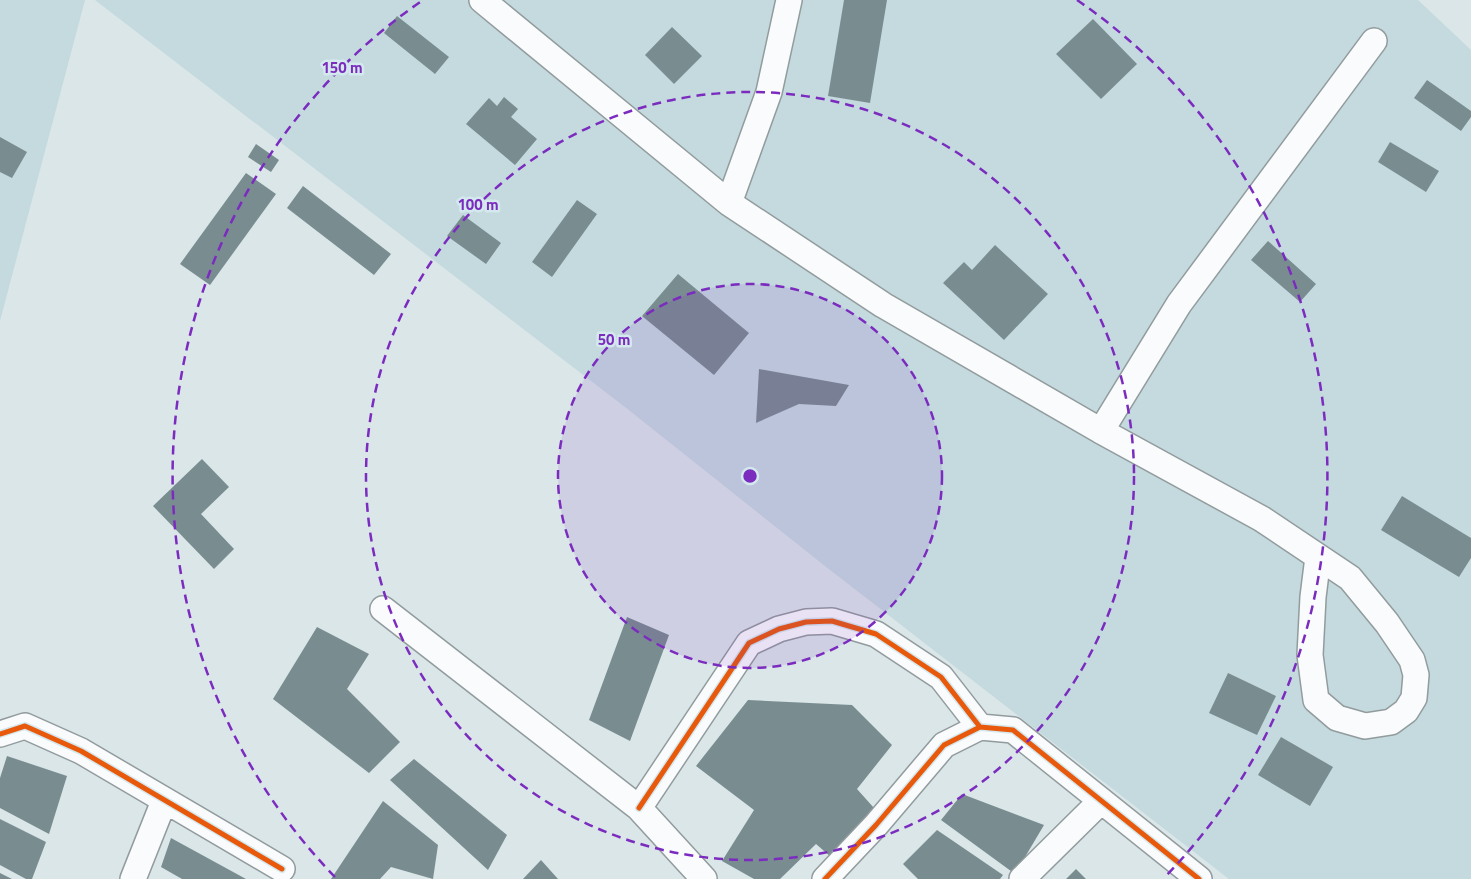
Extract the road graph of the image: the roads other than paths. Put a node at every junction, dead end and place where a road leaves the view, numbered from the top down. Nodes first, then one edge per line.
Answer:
1 (482, 0) edge
2 (789, 0) edge
3 (1374, 41) dead end
4 (729, 203) junction
5 (1101, 431) junction
6 (1318, 557) junction
7 (382, 609) dead end
8 (980, 727) junction
9 (0, 734) edge
10 (164, 801) junction
11 (1101, 801) junction
12 (639, 808) junction
13 (282, 869) dead end
14 (133, 879) edge
15 (704, 879) edge
16 (826, 879) edge
17 (1022, 879) edge
18 (1199, 879) edge

1 - 4 street
2 - 4 street
3 - 5 street
4 - 5 street
5 - 6 street
6 - 6 street
7 - 12 street
8 - 11 street
8 - 12 street
8 - 16 street
9 - 10 street
10 - 13 street
10 - 14 street
11 - 17 street
11 - 18 street
12 - 15 street

